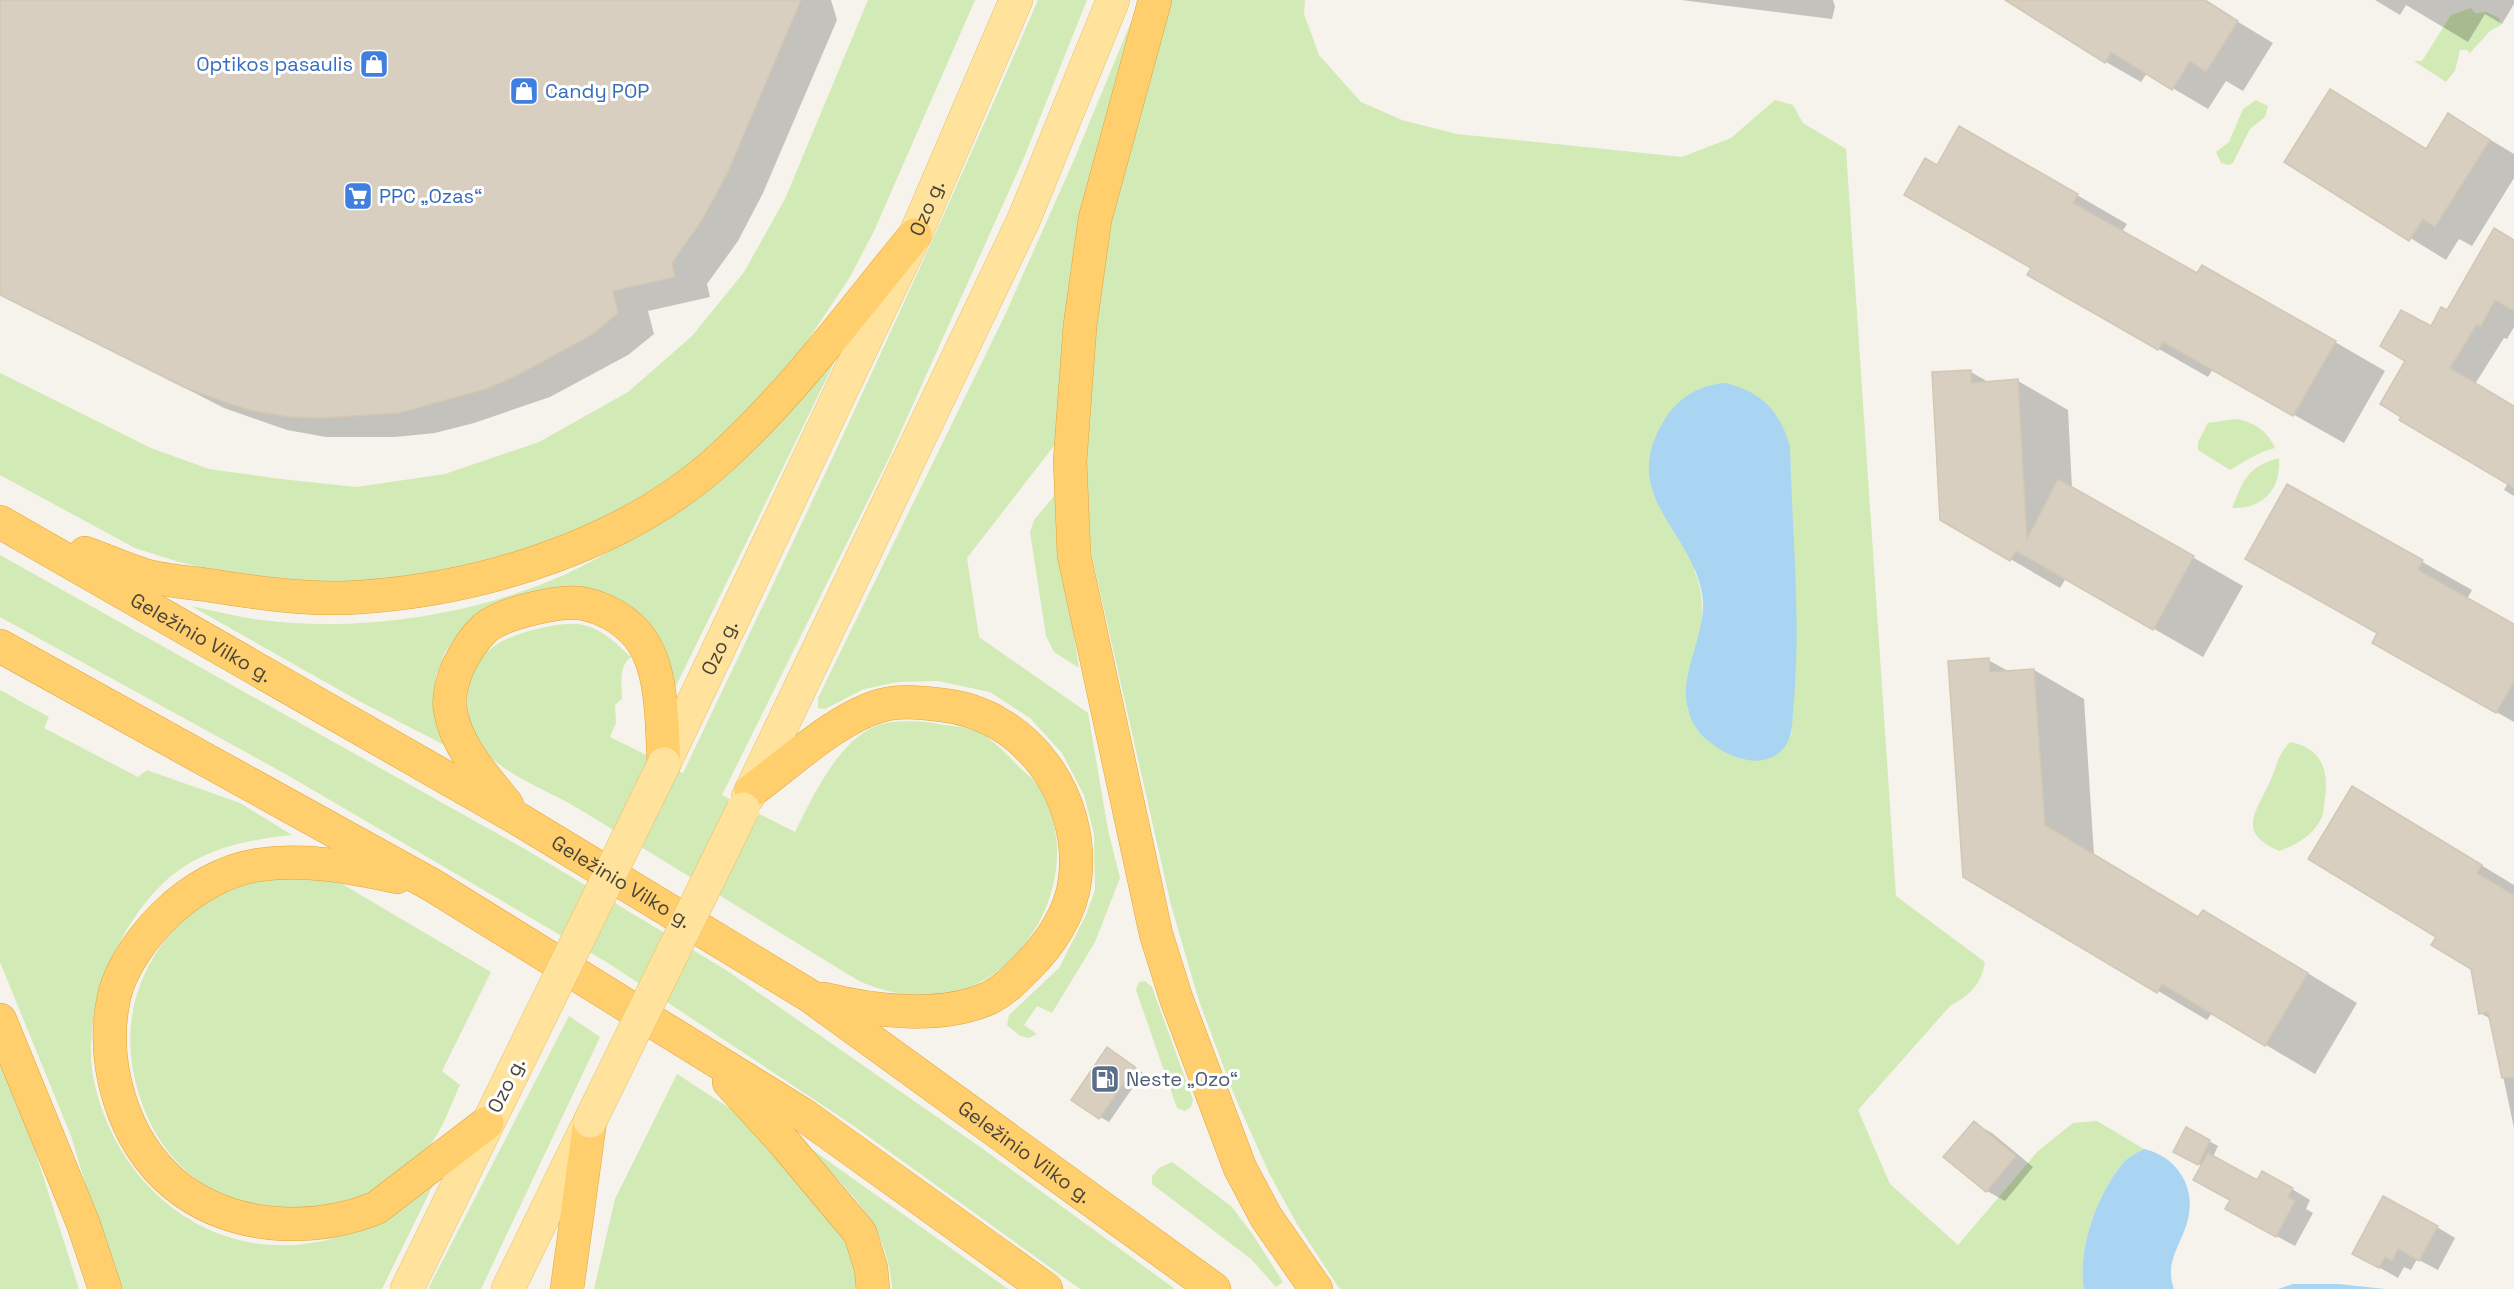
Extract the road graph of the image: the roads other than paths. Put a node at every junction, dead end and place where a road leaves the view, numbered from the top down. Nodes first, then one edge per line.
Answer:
1 (1016, 0) edge
2 (1113, 0) edge
3 (1155, 0) edge
4 (915, 235) junction
5 (0, 521) edge
6 (0, 646) edge
7 (664, 764) junction
8 (747, 800) junction
9 (520, 820) junction
10 (432, 885) junction
11 (810, 996) junction
12 (0, 1020) edge
13 (699, 1050) junction
14 (590, 1122) junction
15 (487, 1123) junction
16 (105, 1289) edge
17 (406, 1289) edge
18 (508, 1289) edge
19 (567, 1289) edge
20 (873, 1289) edge
21 (1046, 1289) edge
22 (1214, 1289) edge
23 (1316, 1289) edge

1 - 4 main road, Ozo g.
2 - 8 main road
3 - 23 highway
4 - 5 highway
4 - 7 main road, Ozo g.
5 - 9 highway, Geležinio Vilko g.
6 - 10 highway
7 - 9 highway
7 - 15 main road, Ozo g., bridge
8 - 11 highway
8 - 14 main road, bridge
9 - 11 highway, Geležinio Vilko g.
10 - 13 highway
10 - 15 highway
11 - 22 highway, Geležinio Vilko g.
12 - 16 highway
13 - 20 highway
13 - 21 highway
14 - 18 main road
14 - 19 highway
15 - 17 main road, Ozo g.

